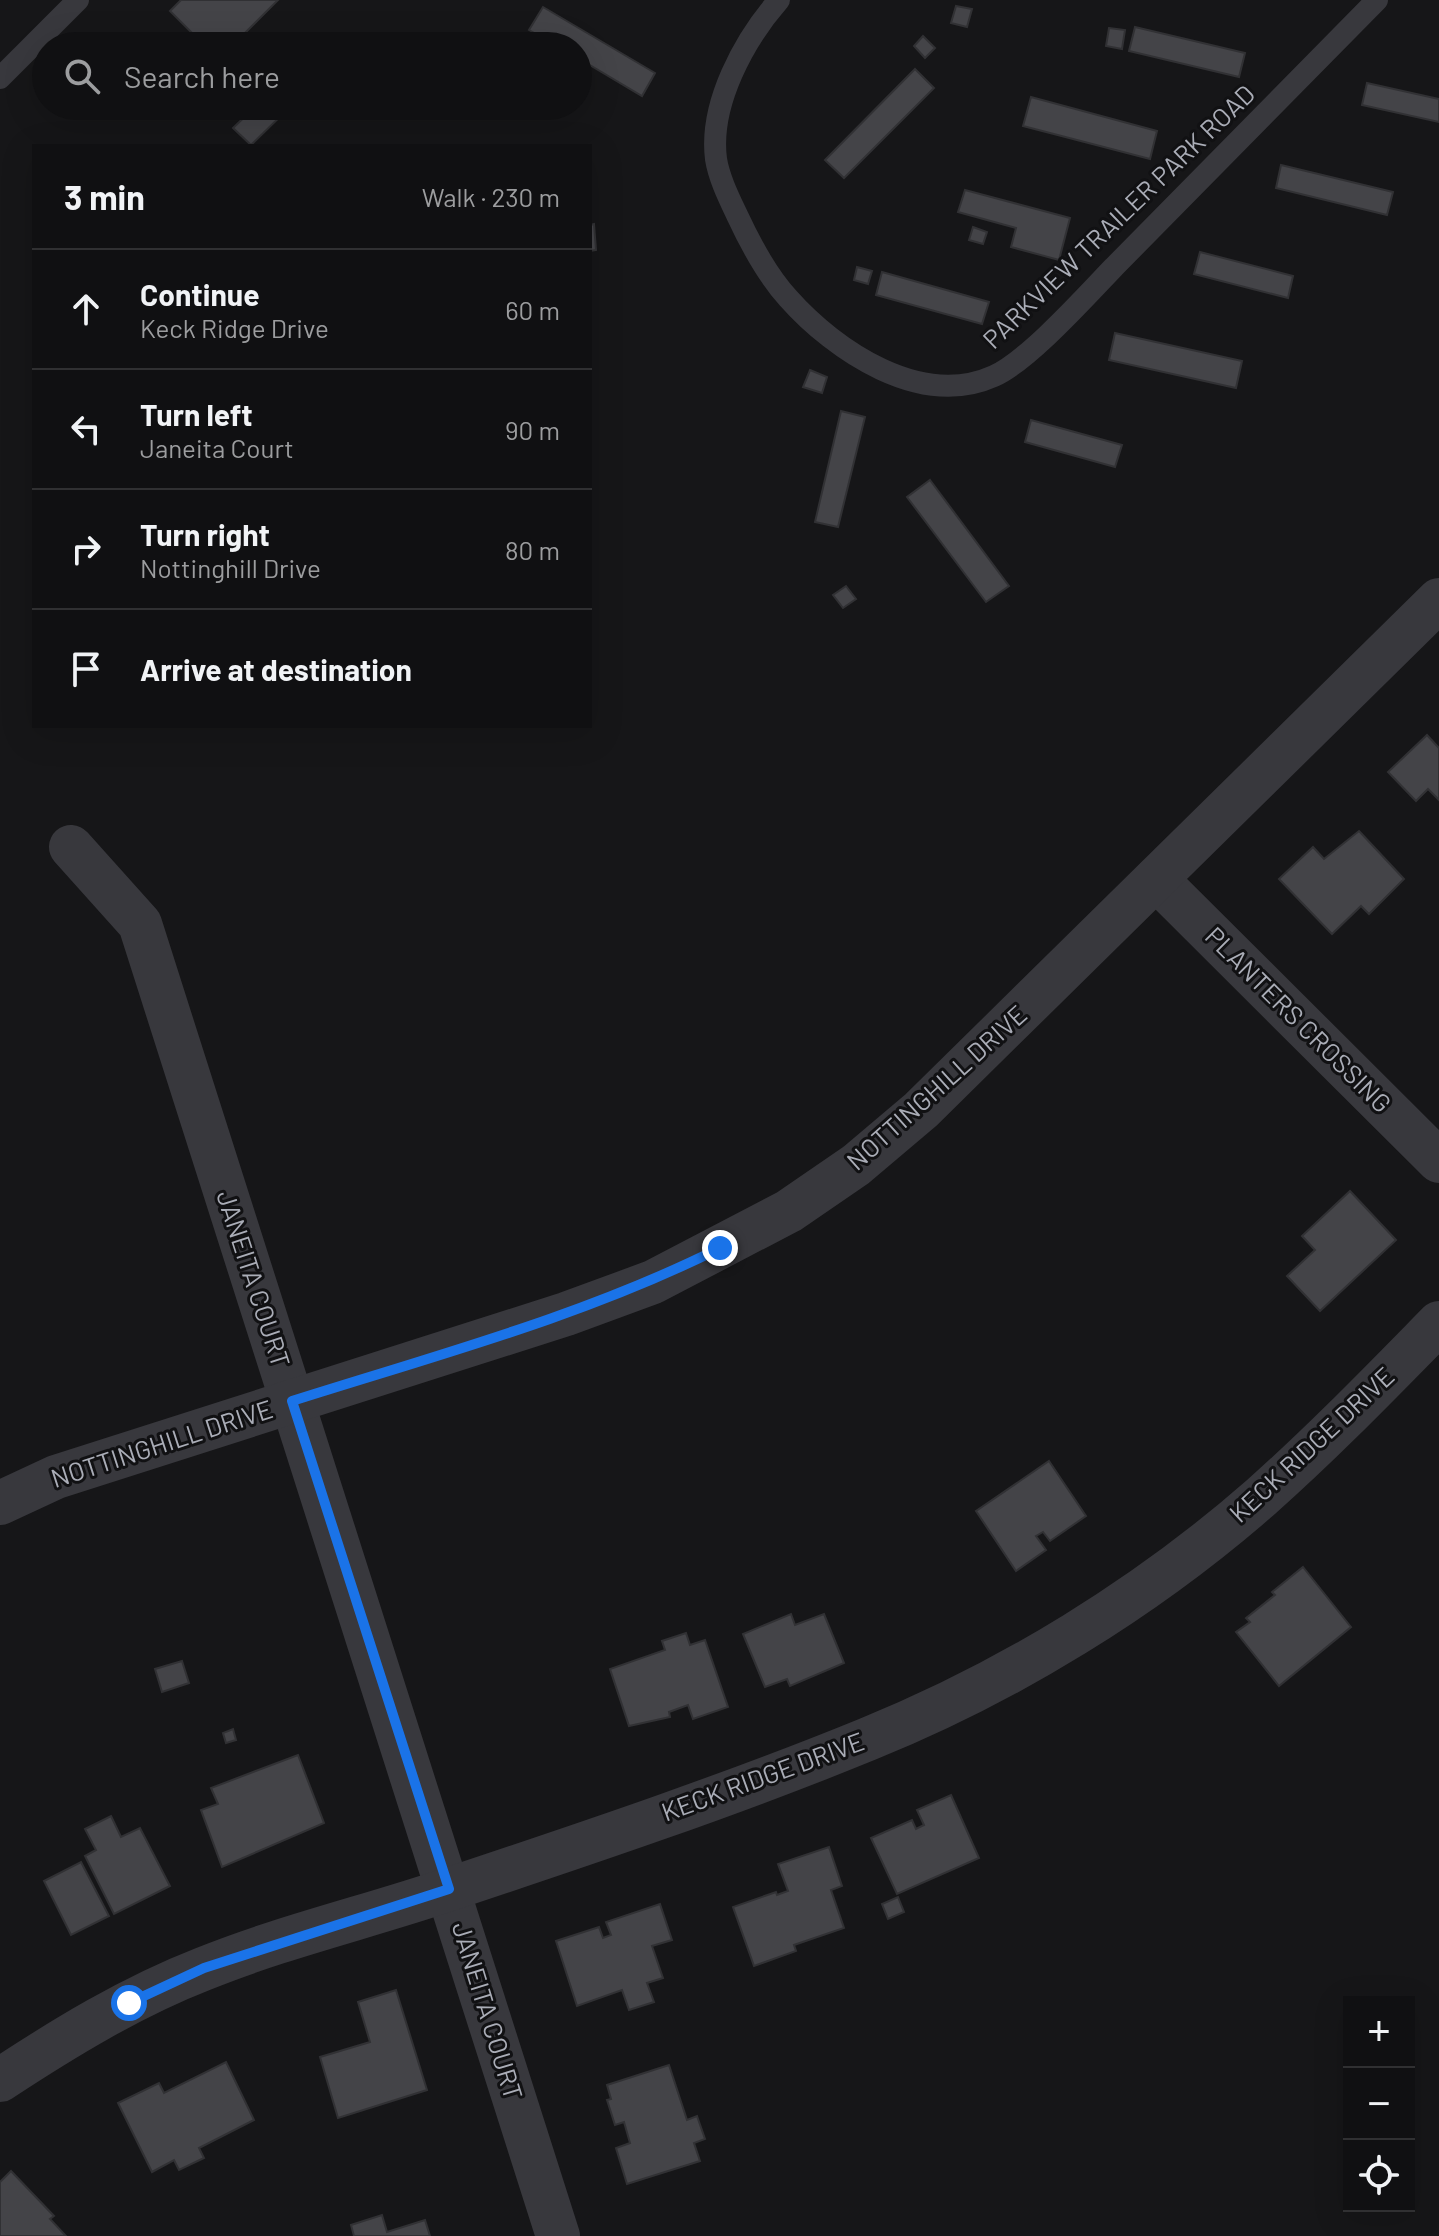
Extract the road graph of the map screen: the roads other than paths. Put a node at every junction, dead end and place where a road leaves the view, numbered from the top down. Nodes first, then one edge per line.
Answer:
1 (78, 0) edge
2 (779, 0) edge
3 (1377, 0) edge
4 (46, 32) edge
5 (32, 46) edge
6 (0, 78) edge
7 (1439, 600) edge
8 (71, 847) dead end
9 (1156, 879) junction
10 (1439, 1161) edge
11 (1439, 1323) edge
12 (292, 1401) junction
13 (0, 1503) edge
14 (449, 1889) junction
15 (0, 2080) edge
16 (558, 2236) edge

1 - 4 lane
2 - 3 lane, PARKVIEW TRAILER PARK ROAD
5 - 6 lane
7 - 9 street, NOTTINGHILL DRIVE
8 - 12 street, JANEITA COURT
9 - 10 street, PLANTERS CROSSING
9 - 12 street, NOTTINGHILL DRIVE
11 - 14 street, KECK RIDGE DRIVE
12 - 13 street, NOTTINGHILL DRIVE
12 - 14 street, JANEITA COURT
14 - 15 street, KECK RIDGE DRIVE
14 - 16 street, JANEITA COURT

